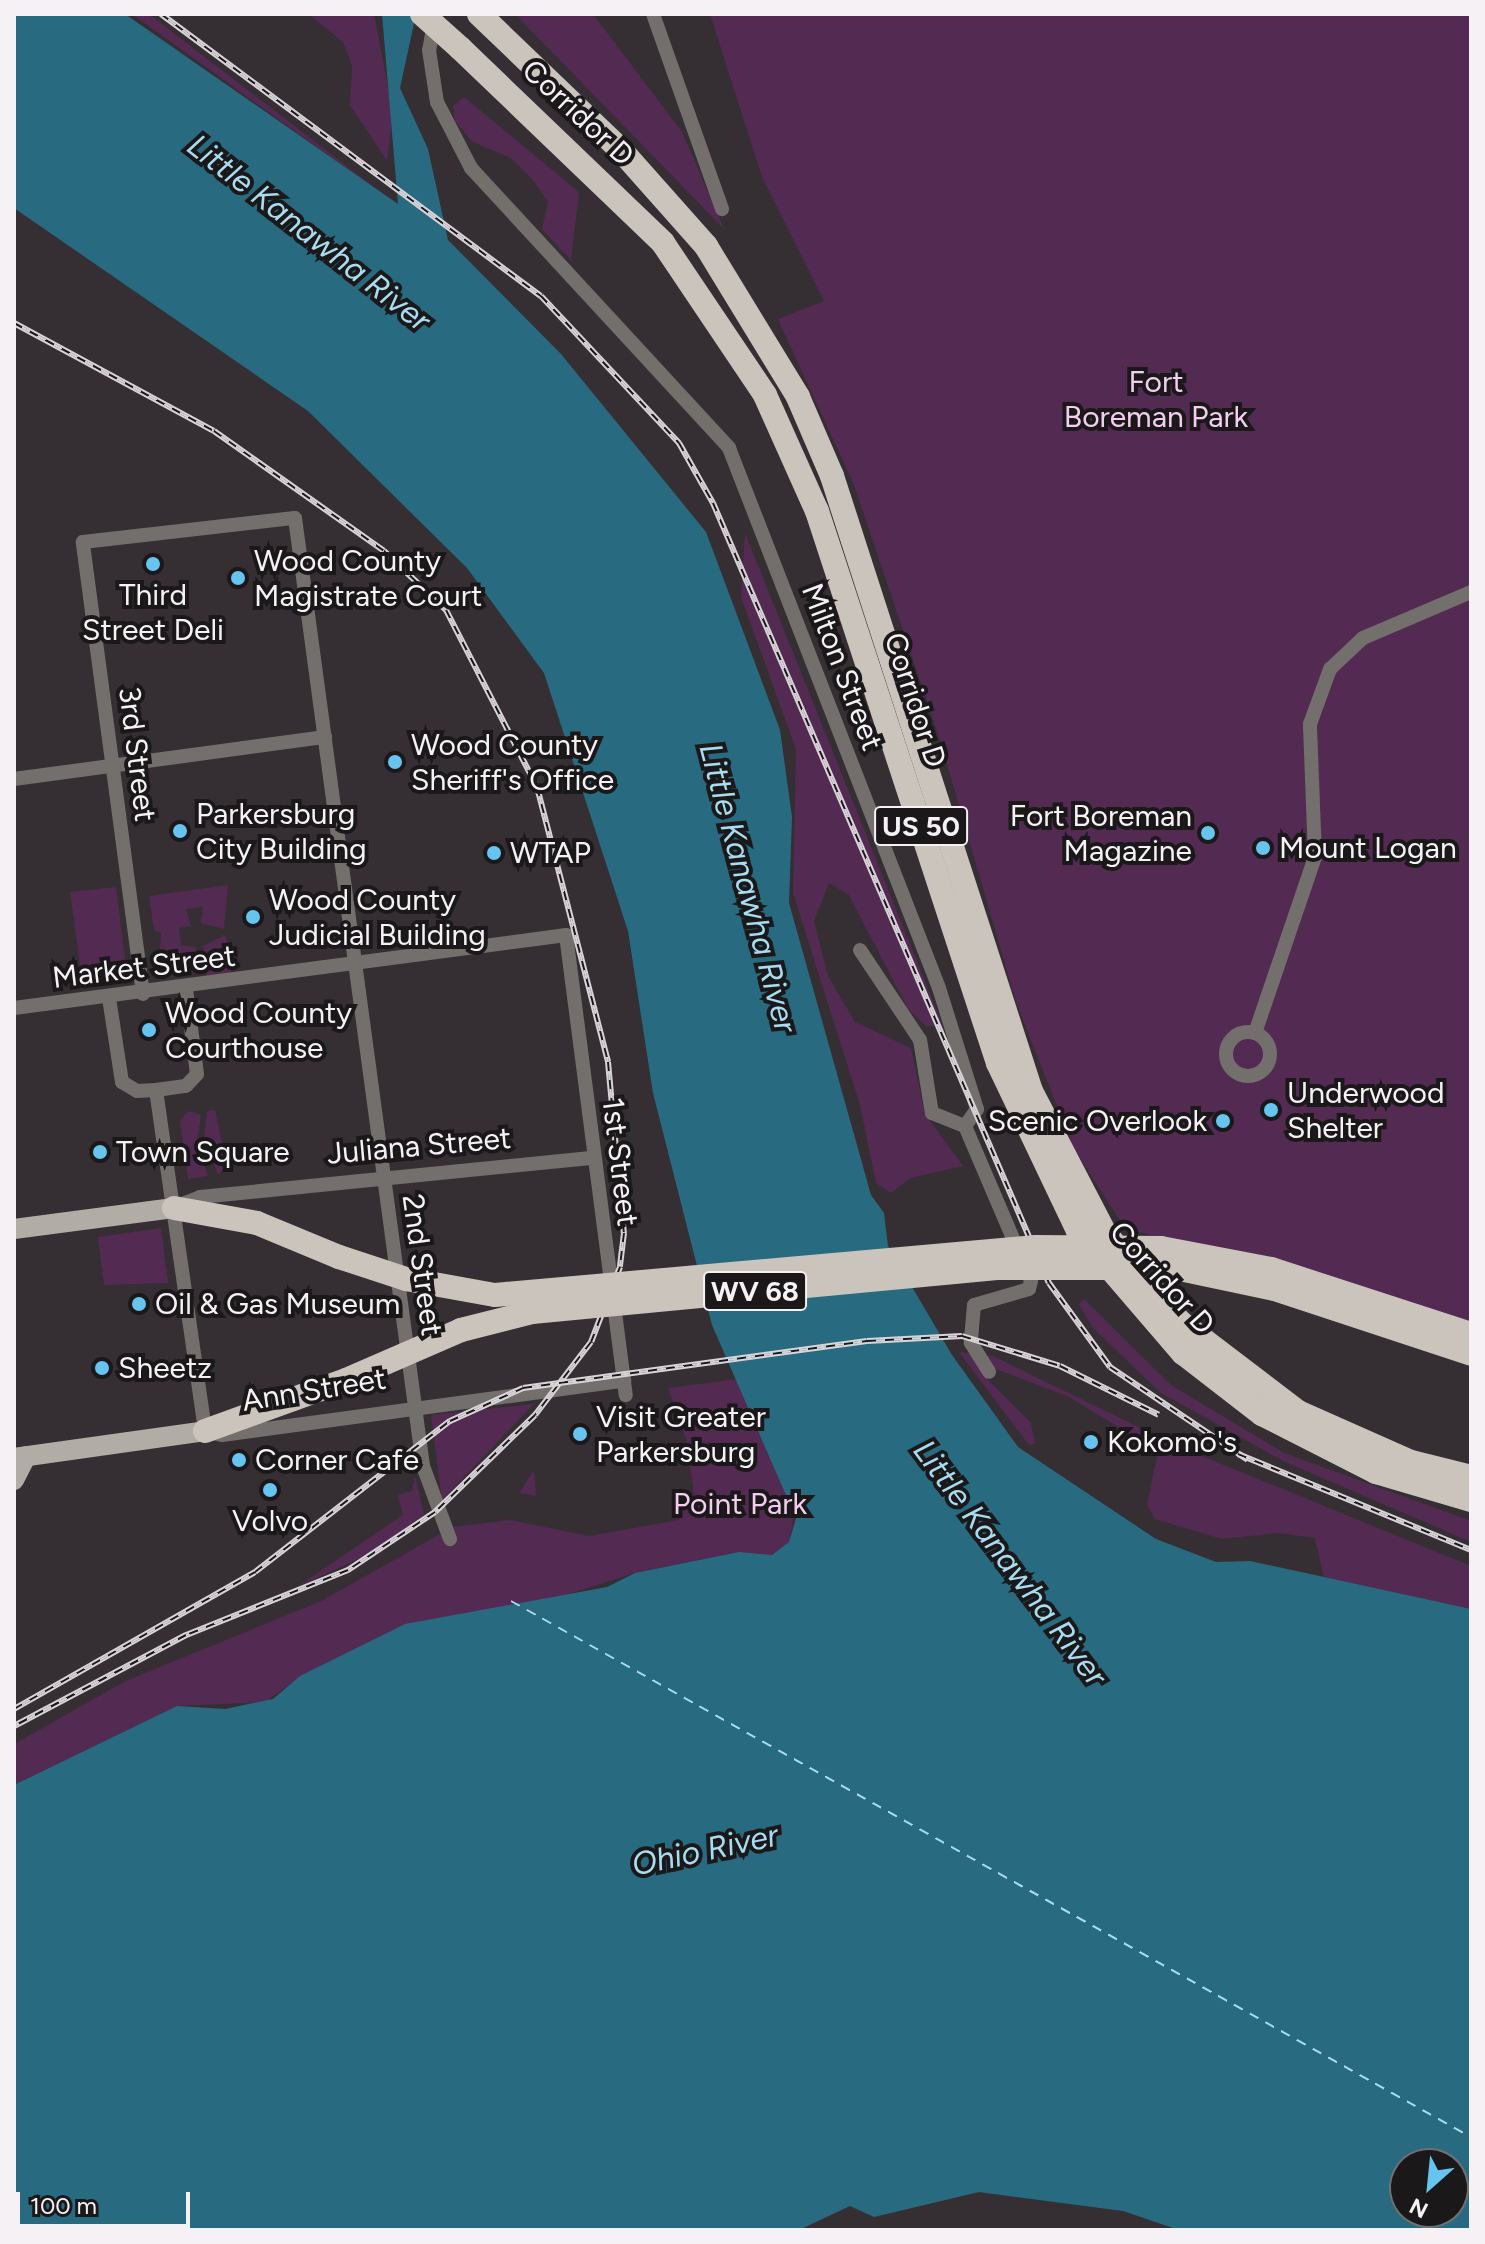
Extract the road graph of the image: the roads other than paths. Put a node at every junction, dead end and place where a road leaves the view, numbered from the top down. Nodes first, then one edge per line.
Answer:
1 (422, 14) edge
2 (436, 14) edge
3 (479, 14) edge
4 (653, 14) edge
5 (722, 209) dead end
6 (105, 539) joint
7 (1471, 592) edge
8 (325, 737) junction
9 (113, 765) junction
10 (14, 779) edge
11 (566, 935) joint
12 (860, 950) dead end
13 (356, 966) junction
14 (186, 989) junction
15 (143, 994) junction
16 (109, 998) junction
17 (14, 1008) edge
18 (1255, 1033) dead end
19 (156, 1090) junction
20 (965, 1126) junction
21 (593, 1158) junction
22 (385, 1180) junction
23 (174, 1208) junction
24 (14, 1229) edge
25 (1471, 1334) edge
26 (1471, 1354) edge
27 (989, 1372) dead end
28 (625, 1388) joint
29 (415, 1405) junction
30 (205, 1431) junction
31 (20, 1457) edge
32 (1471, 1477) edge
33 (14, 1480) edge
34 (1471, 1500) edge
35 (450, 1539) dead end

1 - 34 highway, Corridor D / US 50, bridge
2 - 20 street, Milton Street
3 - 32 highway, Corridor D / US 50
4 - 5 street
6 - 8 street, 2nd Street
6 - 9 street, 3rd Street
7 - 18 street
8 - 9 street
8 - 13 street, 2nd Street
9 - 10 street
9 - 15 street, 3rd Street
11 - 13 street, Market Street
11 - 21 street, 1st Street
12 - 20 street
13 - 14 street, Market Street
13 - 22 street, 2nd Street
14 - 15 street, Market Street
14 - 19 street
15 - 16 street, Market Street
16 - 17 street, Market Street
16 - 19 street
19 - 23 street
20 - 27 street
21 - 22 street, Juliana Street
21 - 28 street, 1st Street
22 - 23 street, Juliana Street
22 - 29 street, 2nd Street
23 - 24 main road, Juliana Street / WV 68
23 - 25 highway, WV 68, bridge
23 - 30 street
26 - 30 highway, WV 68, bridge
28 - 29 street, Ann Street
29 - 30 street, Ann Street
29 - 35 street, 2nd Street
30 - 31 main road, Ann Street / WV 68
31 - 33 main road

